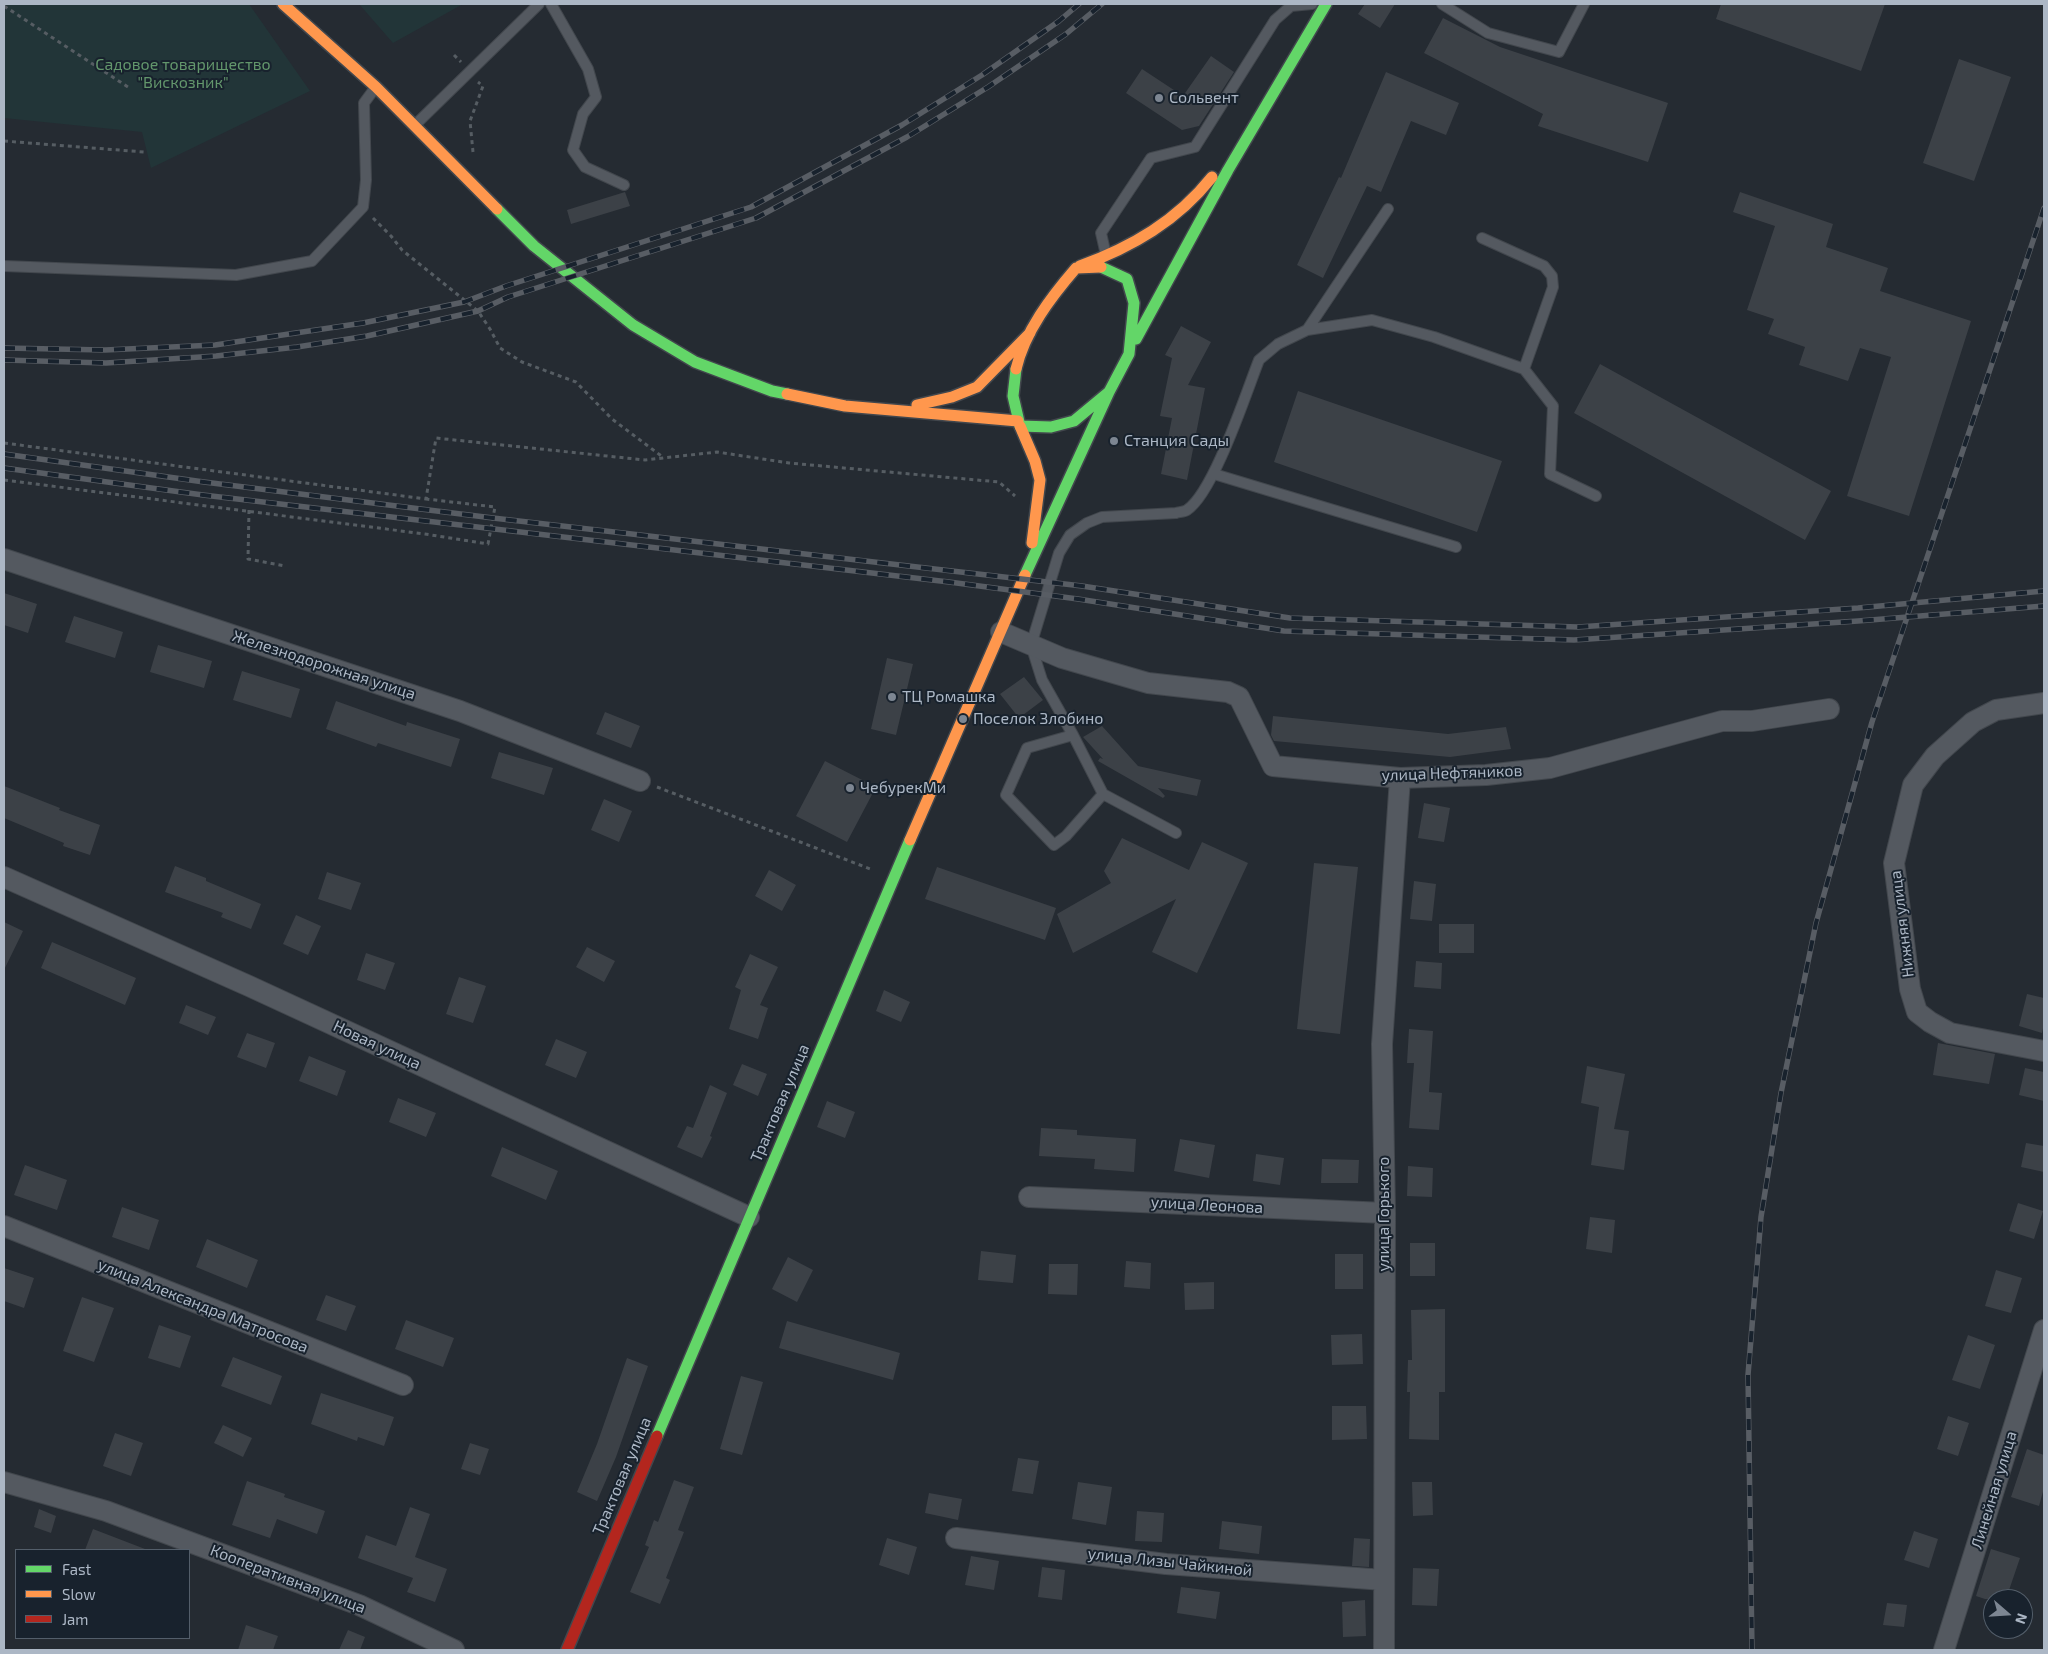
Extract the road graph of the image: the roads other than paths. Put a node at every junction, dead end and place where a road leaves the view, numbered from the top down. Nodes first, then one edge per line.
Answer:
1 (283, 4) edge
2 (539, 4) edge
3 (551, 4) edge
4 (1312, 4) edge
5 (1326, 4) edge
6 (1442, 4) edge
7 (1584, 4) edge
8 (376, 88) junction
9 (1262, 110) junction
10 (414, 126) junction
11 (624, 185) dead end
12 (1388, 209) dead end
13 (1482, 238) dead end
14 (1107, 257) junction
15 (4, 266) edge
16 (1076, 268) junction
17 (1307, 330) junction
18 (1030, 333) junction
19 (1129, 354) junction
20 (1524, 369) junction
21 (1109, 392) junction
22 (893, 411) junction
23 (1019, 424) junction
24 (1214, 474) junction
25 (1596, 496) dead end
26 (1456, 547) dead end
27 (4, 559) edge
28 (1029, 572) junction
29 (1001, 632) junction
30 (1031, 645) junction
31 (2044, 703) edge
32 (1829, 709) dead end
33 (1073, 735) junction
34 (1400, 778) junction
35 (640, 781) road end
36 (1102, 794) junction
37 (1176, 833) dead end
38 (4, 877) edge
39 (2044, 1051) edge
40 (1029, 1197) dead end
41 (1384, 1213) junction
42 (749, 1217) junction
43 (4, 1226) edge
44 (2044, 1330) edge
45 (403, 1385) dead end
46 (4, 1482) edge
47 (956, 1538) dead end
48 (1384, 1580) junction
49 (454, 1650) edge
50 (567, 1650) edge
51 (1384, 1650) edge
52 (1944, 1650) edge

1 - 8 main road
2 - 10 lane
3 - 11 lane
4 - 14 lane
5 - 9 main road
6 - 7 lane
8 - 10 main road
8 - 15 lane
9 - 14 main road
9 - 19 main road, Трактовая улица
10 - 22 main road
12 - 17 lane
13 - 20 lane
14 - 16 main road
16 - 18 main road
16 - 19 main road
17 - 20 lane
17 - 24 lane
18 - 22 main road
18 - 23 main road
19 - 21 main road, Трактовая улица
20 - 25 lane
21 - 23 main road
21 - 28 main road, Трактовая улица
22 - 23 main road
23 - 28 main road
24 - 26 lane
24 - 30 lane
27 - 35 street, Железнодорожная улица
28 - 29 main road, Трактовая улица
29 - 30 street, улица Нефтяников
29 - 42 main road, Трактовая улица
30 - 33 lane
30 - 34 street, улица Нефтяников
31 - 39 street, Нижняя улица
32 - 34 street, улица Нефтяников
33 - 36 lane
33 - 36 lane
34 - 41 street, улица Горького
36 - 37 lane
38 - 42 street, Новая улица
40 - 41 street, улица Леонова
41 - 48 street, улица Горького
42 - 50 main road, Трактовая улица
43 - 45 street, улица Александра Матросова
44 - 52 street, Линейная улица
46 - 49 street, Кооперативная улица
47 - 48 street, улица Лизы Чайкиной
48 - 51 street, улица Горького

